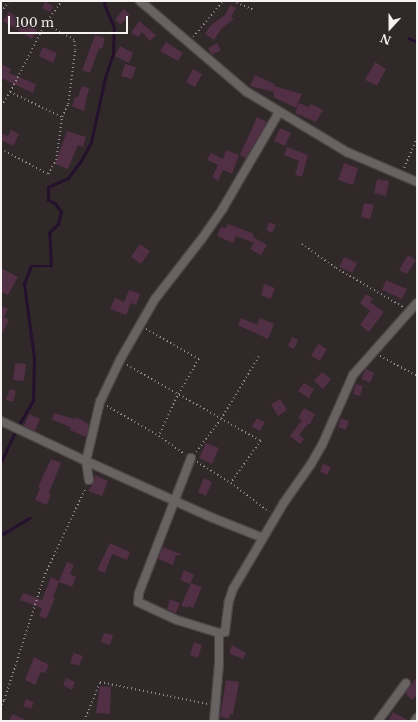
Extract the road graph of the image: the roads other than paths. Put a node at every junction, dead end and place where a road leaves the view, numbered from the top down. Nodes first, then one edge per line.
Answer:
1 (140, 1) edge
2 (280, 112) junction
3 (417, 182) edge
4 (417, 302) edge
5 (1, 421) edge
6 (191, 458) road end
7 (86, 462) junction
8 (89, 480) road end
9 (174, 500) junction
10 (263, 538) junction
11 (219, 633) junction
12 (406, 683) dead end
13 (417, 718) edge
14 (214, 721) edge
15 (378, 721) edge
16 (415, 721) edge

1 - 2 street
2 - 3 street
2 - 7 street
4 - 10 street
5 - 7 street
6 - 9 street
7 - 8 street
7 - 9 street
9 - 10 street
9 - 11 street
10 - 11 street
11 - 14 street
12 - 15 street
13 - 16 street

